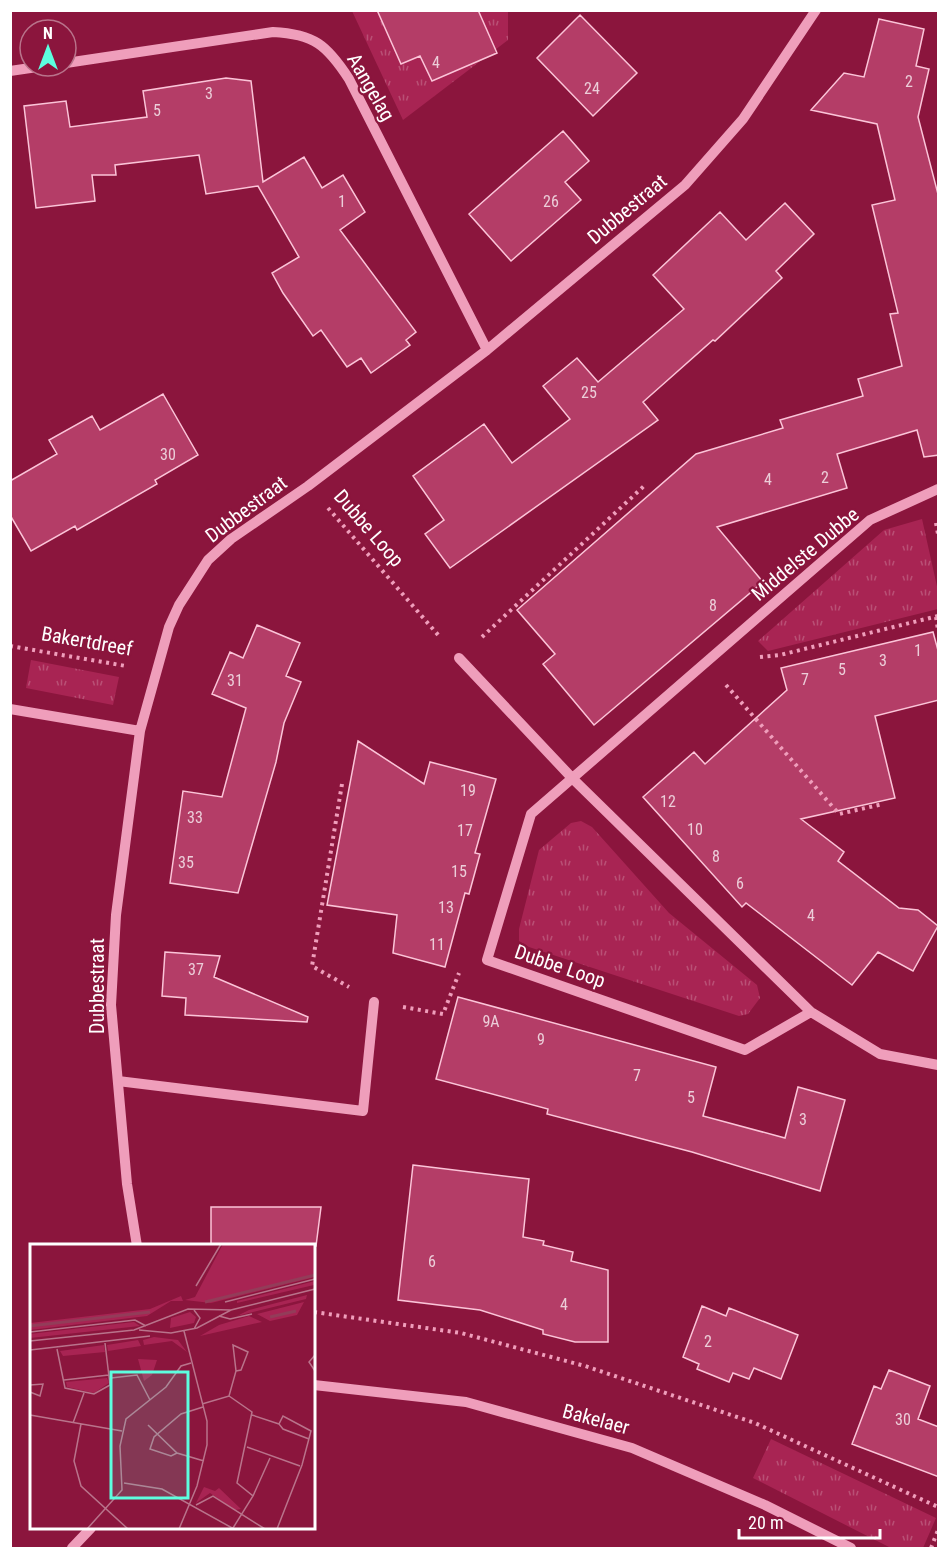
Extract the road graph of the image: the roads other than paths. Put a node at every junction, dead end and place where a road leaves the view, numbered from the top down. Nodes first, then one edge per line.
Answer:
1 (816, 10) edge
2 (78, 61) edge
3 (487, 350) junction
4 (939, 489) edge
5 (459, 658) road end
6 (10, 709) edge
7 (140, 731) junction
8 (573, 779) junction
9 (374, 1002) road end
10 (811, 1012) junction
11 (939, 1065) edge
12 (118, 1081) junction
13 (137, 1244) edge
14 (315, 1385) edge
15 (89, 1529) edge
16 (72, 1548) edge
17 (850, 1548) edge

1 - 3 street, Dubbestraat
2 - 3 street, Aangelag
3 - 7 street, Dubbestraat
4 - 8 street, Middelste Dubbe
5 - 8 street
6 - 7 street
7 - 12 street, Dubbestraat
8 - 10 street
8 - 10 street, Dubbe Loop
9 - 12 street
10 - 11 street
12 - 13 street, Dubbestraat
14 - 17 street, Bakelaer
15 - 16 street

